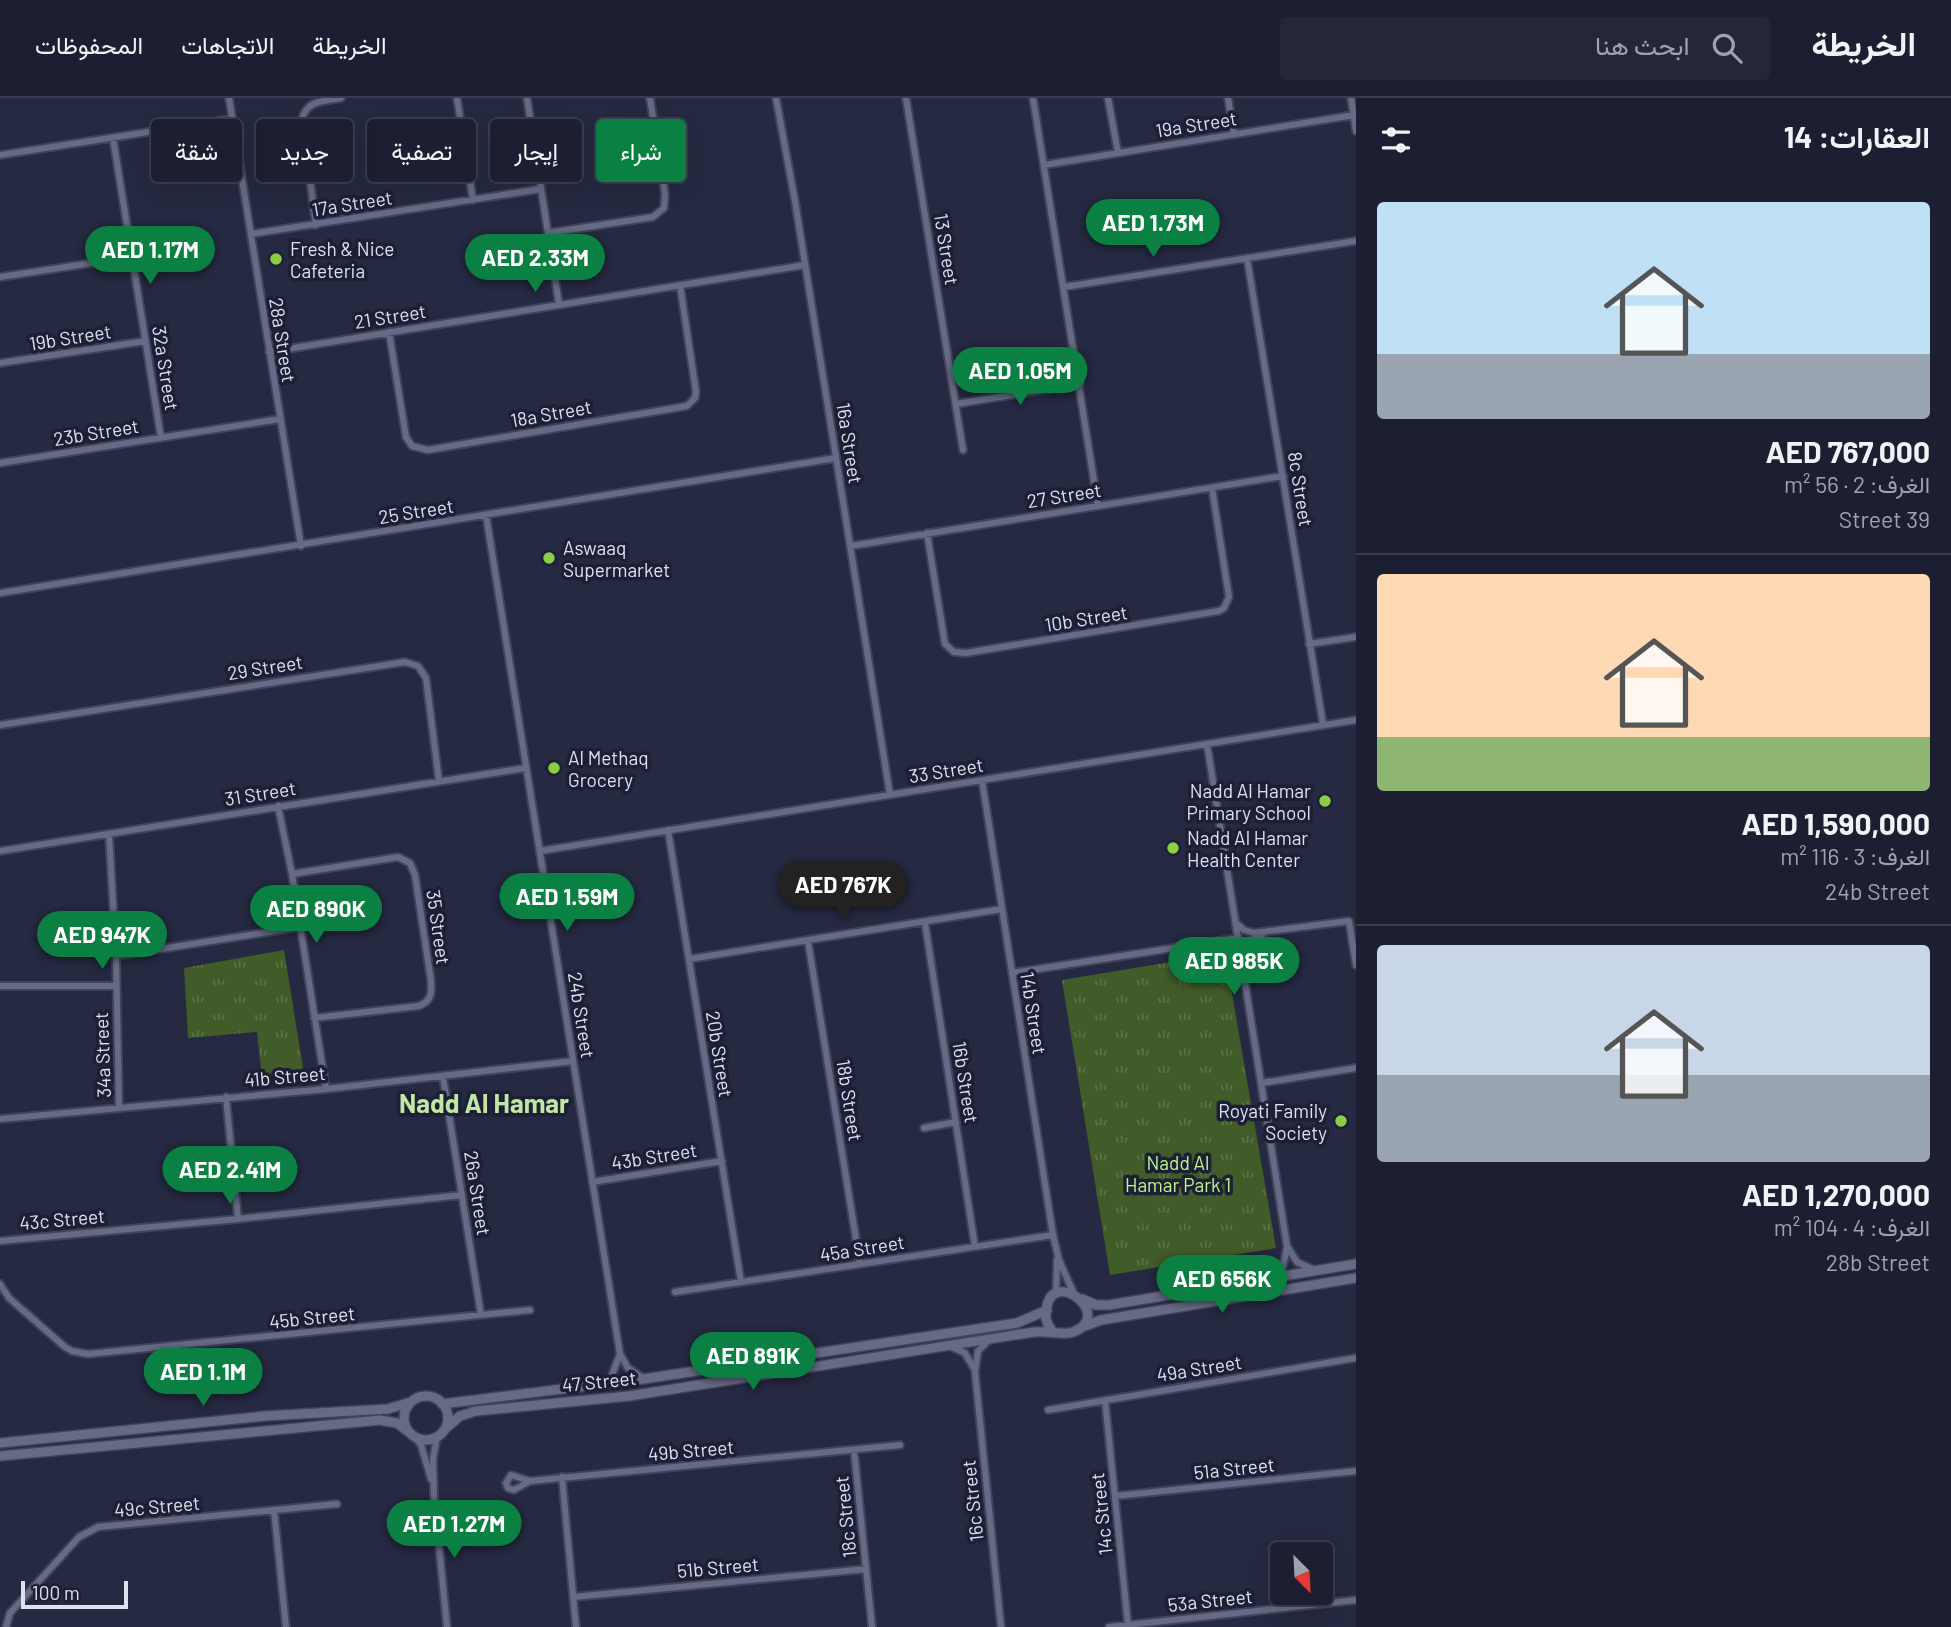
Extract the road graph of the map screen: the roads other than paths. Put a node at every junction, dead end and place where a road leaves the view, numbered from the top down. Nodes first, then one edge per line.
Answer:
1 (229, 98) edge
2 (341, 98) edge
3 (457, 98) edge
4 (527, 98) edge
5 (650, 98) edge
6 (776, 98) edge
7 (906, 98) edge
8 (1033, 98) edge
9 (1108, 98) edge
10 (1228, 98) edge
11 (1351, 98) edge
12 (1354, 116) junction
13 (232, 119) edge
14 (1356, 131) edge
15 (151, 132) edge
16 (1234, 134) junction
17 (113, 138) junction
18 (1118, 153) junction
19 (0, 155) edge
20 (1044, 165) junction
21 (242, 180) edge
22 (541, 189) junction
23 (473, 200) junction
24 (316, 225) junction
25 (548, 233) junction
26 (251, 234) junction
27 (1356, 241) edge
28 (131, 257) junction
29 (1247, 258) junction
30 (805, 265) junction
31 (0, 277) edge
32 (680, 285) junction
33 (1064, 287) junction
34 (559, 304) junction
35 (389, 332) junction
36 (146, 341) junction
37 (269, 352) junction
38 (0, 363) edge
39 (1080, 384) junction
40 (956, 404) junction
41 (280, 419) junction
42 (162, 438) junction
43 (963, 450) dead end
44 (836, 458) junction
45 (0, 463) edge
46 (1283, 477) junction
47 (1212, 488) junction
48 (1098, 506) junction
49 (486, 515) junction
50 (927, 533) junction
51 (851, 545) junction
52 (301, 546) junction
53 (0, 593) edge
54 (1356, 637) edge
55 (1309, 644) junction
56 (1356, 720) edge
57 (1322, 724) junction
58 (0, 725) edge
59 (1207, 744) junction
60 (525, 768) junction
61 (982, 780) junction
62 (439, 781) junction
63 (890, 794) junction
64 (278, 806) junction
65 (668, 830) junction
66 (109, 834) junction
67 (0, 851) edge
68 (540, 851) junction
69 (292, 874) junction
70 (1002, 909) junction
71 (925, 923) junction
72 (1236, 923) junction
73 (300, 927) junction
74 (1270, 933) junction
75 (1238, 937) junction
76 (808, 941) junction
77 (116, 956) junction
78 (1241, 958) junction
79 (689, 959) junction
80 (1356, 965) edge
81 (1012, 973) junction
82 (0, 986) edge
83 (116, 986) junction
84 (314, 1017) junction
85 (573, 1061) junction
86 (1356, 1068) edge
87 (443, 1077) junction
88 (1262, 1083) junction
89 (326, 1089) junction
90 (226, 1097) junction
91 (119, 1108) junction
92 (0, 1119) edge
93 (956, 1122) junction
94 (924, 1128) dead end
95 (722, 1161) junction
96 (592, 1182) junction
97 (462, 1195) junction
98 (237, 1219) junction
99 (1053, 1235) junction
100 (0, 1241) edge
101 (1287, 1246) junction
102 (975, 1247) junction
103 (1056, 1251) junction
104 (860, 1264) junction
105 (1356, 1264) edge
106 (1315, 1270) junction
107 (1356, 1278) edge
108 (1262, 1279) junction
109 (741, 1282) junction
110 (0, 1284) edge
111 (675, 1292) dead end
112 (1056, 1294) junction
113 (1077, 1296) junction
114 (530, 1310) dead end
115 (1047, 1310) junction
116 (481, 1315) junction
117 (1081, 1327) junction
118 (1052, 1331) junction
119 (992, 1340) junction
120 (948, 1346) junction
121 (620, 1354) junction
122 (1356, 1358) edge
123 (975, 1372) junction
124 (643, 1379) junction
125 (608, 1383) junction
126 (1105, 1400) junction
127 (411, 1402) junction
128 (442, 1404) junction
129 (1048, 1410) dead end
130 (445, 1429) junction
131 (413, 1436) junction
132 (437, 1437) junction
133 (0, 1443) edge
134 (900, 1446) dead end
135 (854, 1450) junction
136 (0, 1456) edge
137 (1356, 1471) edge
138 (562, 1477) junction
139 (530, 1481) dead end
140 (434, 1495) junction
141 (1115, 1496) junction
142 (337, 1504) dead end
143 (274, 1510) junction
144 (866, 1569) junction
145 (573, 1597) junction
146 (1356, 1600) edge
147 (1128, 1625) junction
148 (6, 1627) edge
149 (286, 1627) edge
150 (447, 1627) edge
151 (576, 1627) edge
152 (872, 1627) edge
153 (1001, 1627) edge
154 (1109, 1627) edge

1 - 13 street, 28a Street
2 - 24 street
3 - 23 street
4 - 22 street
5 - 25 street
6 - 30 street, 16a Street
7 - 40 street, 13 Street
8 - 20 street
9 - 18 street
10 - 16 street
11 - 12 street
12 - 14 street
12 - 16 street, 19a Street
15 - 17 street
16 - 18 street, 19a Street
17 - 19 street
17 - 28 street, 32a Street
18 - 20 street, 19a Street
20 - 33 street
21 - 26 street, 28a Street
22 - 23 street, 17a Street
22 - 25 street
23 - 24 street, 17a Street
24 - 26 street, 17a Street
25 - 34 street
26 - 37 street, 28a Street
27 - 29 street
28 - 31 street
28 - 36 street, 32a Street
29 - 33 street
29 - 46 street, 8c Street
30 - 32 street, 21 Street
30 - 44 street, 16a Street
32 - 34 street, 21 Street
32 - 35 street, 18a Street
33 - 39 street
34 - 35 street, 21 Street
35 - 37 street, 21 Street
36 - 38 street, 19b Street
36 - 42 street, 32a Street
37 - 41 street, 28a Street
39 - 40 street
39 - 48 street
40 - 43 street, 13 Street
41 - 42 street, 23b Street
41 - 52 street, 28a Street
42 - 45 street, 23b Street
44 - 49 street, 25 Street
44 - 51 street, 16a Street
46 - 47 street, 27 Street
46 - 55 street, 8c Street
47 - 48 street, 27 Street
47 - 50 street, 10b Street
48 - 50 street, 27 Street
49 - 52 street, 25 Street
49 - 60 street, 24b Street
50 - 51 street, 27 Street
51 - 63 street, 16a Street
52 - 53 street, 25 Street
54 - 55 street
55 - 57 street, 8c Street
56 - 57 street, 33 Street
57 - 59 street, 33 Street
58 - 62 street, 29 Street
59 - 61 street, 33 Street
59 - 72 street
60 - 62 street, 31 Street
60 - 68 street, 24b Street
61 - 63 street, 33 Street
61 - 70 street, 14b Street
62 - 64 street, 31 Street
63 - 65 street, 33 Street
64 - 66 street, 31 Street
64 - 69 street
65 - 68 street, 33 Street
65 - 79 street, 20b Street
66 - 67 street, 31 Street
66 - 77 street, 34a Street
68 - 85 street, 24b Street
69 - 73 street
69 - 84 street, 35 Street
70 - 71 street
70 - 81 street, 14b Street
71 - 76 street
71 - 93 street, 16b Street
72 - 74 street
72 - 75 street
73 - 77 street
73 - 84 street
74 - 78 street
74 - 80 street
75 - 78 street
75 - 81 street
76 - 79 street
76 - 104 street, 18b Street
77 - 83 street, 34a Street
78 - 88 street
79 - 95 street, 20b Street
81 - 99 street, 14b Street
82 - 83 street
83 - 91 street, 34a Street
84 - 89 street
85 - 87 street, 41b Street
85 - 96 street, 24b Street
86 - 88 street
87 - 89 street, 41b Street
87 - 97 street, 26a Street
88 - 101 street
89 - 90 street, 41b Street
90 - 91 street, 41b Street
90 - 98 street
91 - 92 street, 41b Street
93 - 94 street
93 - 102 street, 16b Street
95 - 96 street, 43b Street
95 - 109 street, 20b Street
96 - 121 street, 24b Street
97 - 98 street, 43c Street
97 - 116 street, 26a Street
98 - 100 street, 43c Street
99 - 102 street, 45a Street
99 - 103 street, 14b Street
101 - 106 street
101 - 108 street
102 - 104 street, 45a Street
103 - 112 street, 14b Street
103 - 113 street, 14b Street
104 - 109 street, 45a Street
105 - 106 street
106 - 108 street
107 - 117 street
108 - 113 street
109 - 111 street, 45a Street
110 - 116 street, 45b Street
112 - 113 street
112 - 115 street
113 - 117 street
114 - 116 street, 45b Street
115 - 118 street
115 - 124 street, 47 Street
117 - 118 street
118 - 119 street, 47 Street
119 - 120 street, 47 Street
119 - 123 street
120 - 123 street
120 - 130 street, 47 Street
121 - 124 street
121 - 125 street
122 - 126 street, 49a Street
123 - 153 street, 16c Street
124 - 125 street, 47 Street
125 - 128 street, 47 Street
126 - 129 street, 49a Street
126 - 141 street, 14c Street
127 - 128 street
127 - 131 street
127 - 133 street
128 - 130 street
130 - 132 street
131 - 132 street
131 - 136 street
131 - 140 street
132 - 140 street
134 - 135 street, 18c Street
135 - 138 street, 49b Street
135 - 144 street, 18c Street
137 - 141 street, 51a Street
138 - 139 street, 49b Street
138 - 145 street
140 - 150 street
141 - 147 street, 14c Street
142 - 143 street, 49c Street
143 - 148 street, 49c Street
143 - 149 street
144 - 145 street, 51b Street
144 - 152 street, 18c Street
145 - 151 street
146 - 147 street, 53a Street
147 - 154 street, 53a Street

